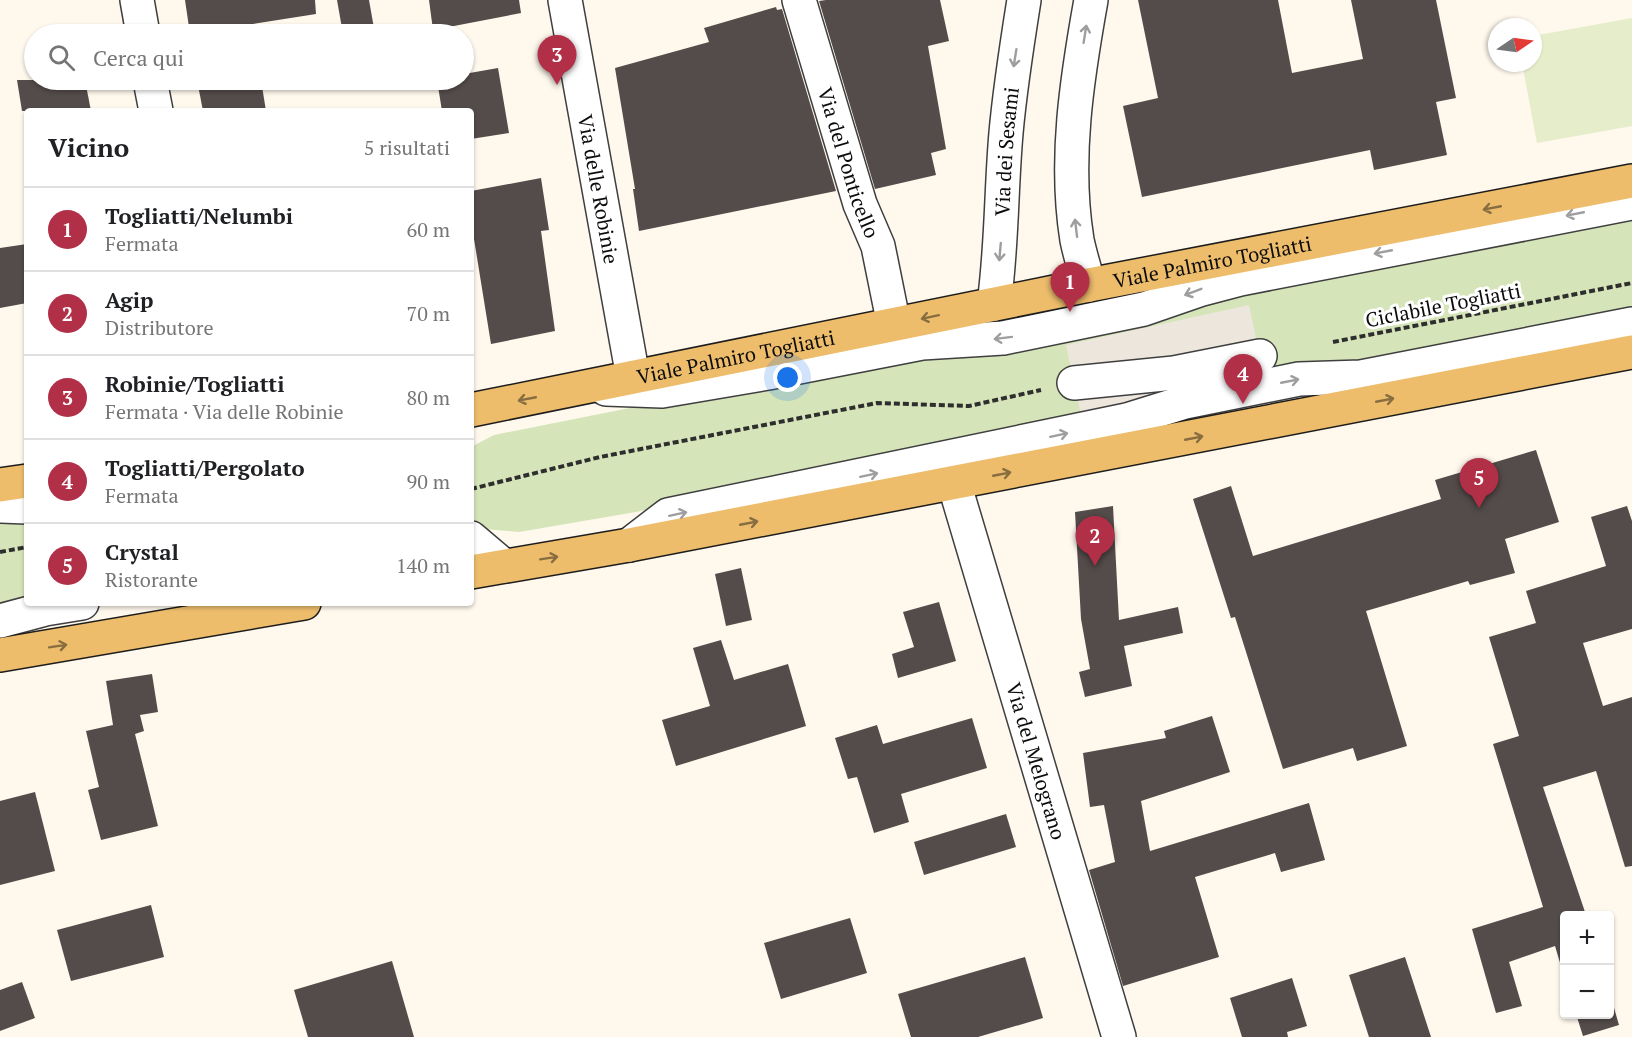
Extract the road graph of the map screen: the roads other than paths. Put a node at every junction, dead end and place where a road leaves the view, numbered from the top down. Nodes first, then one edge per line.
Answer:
1 (137, 0) edge
2 (565, 0) edge
3 (799, 0) edge
4 (1024, 0) edge
5 (1091, 0) edge
6 (141, 24) edge
7 (152, 90) edge
8 (155, 108) edge
9 (1632, 181) edge
10 (1632, 203) edge
11 (1089, 285) junction
12 (994, 304) junction
13 (894, 324) junction
14 (1632, 324) edge
15 (1632, 352) edge
16 (1260, 356) dead end
17 (633, 377) junction
18 (1074, 383) road end
19 (583, 388) junction
20 (474, 412) edge
21 (24, 481) edge
22 (954, 483) junction
23 (0, 485) edge
24 (0, 506) edge
25 (24, 507) edge
26 (474, 541) edge
27 (629, 545) junction
28 (504, 566) junction
29 (474, 571) edge
30 (64, 606) edge
31 (286, 606) edge
32 (0, 621) edge
33 (0, 655) edge
34 (1119, 1037) edge

1 - 6 street
2 - 17 street, Via delle Robinie
3 - 13 street, Via del Ponticello
4 -> 12 street, Via dei Sesami
11 -> 5 street
7 - 8 street
9 -> 11 main road, Viale Palmiro Togliatti
10 -> 19 street, Viale Palmiro Togliatti
11 - 12 main road, Viale Palmiro Togliatti
12 -> 13 main road, Viale Palmiro Togliatti
13 - 17 main road, Viale Palmiro Togliatti
27 -> 14 street
22 -> 15 main road
16 - 18 street
17 - 19 main road, Viale Palmiro Togliatti
19 -> 20 main road, Viale Palmiro Togliatti
21 - 23 main road
27 -> 22 main road
22 - 34 street, Via del Melograno
24 - 25 street
26 - 28 street
28 -> 27 main road
28 - 29 main road
30 - 32 street
33 -> 31 main road

